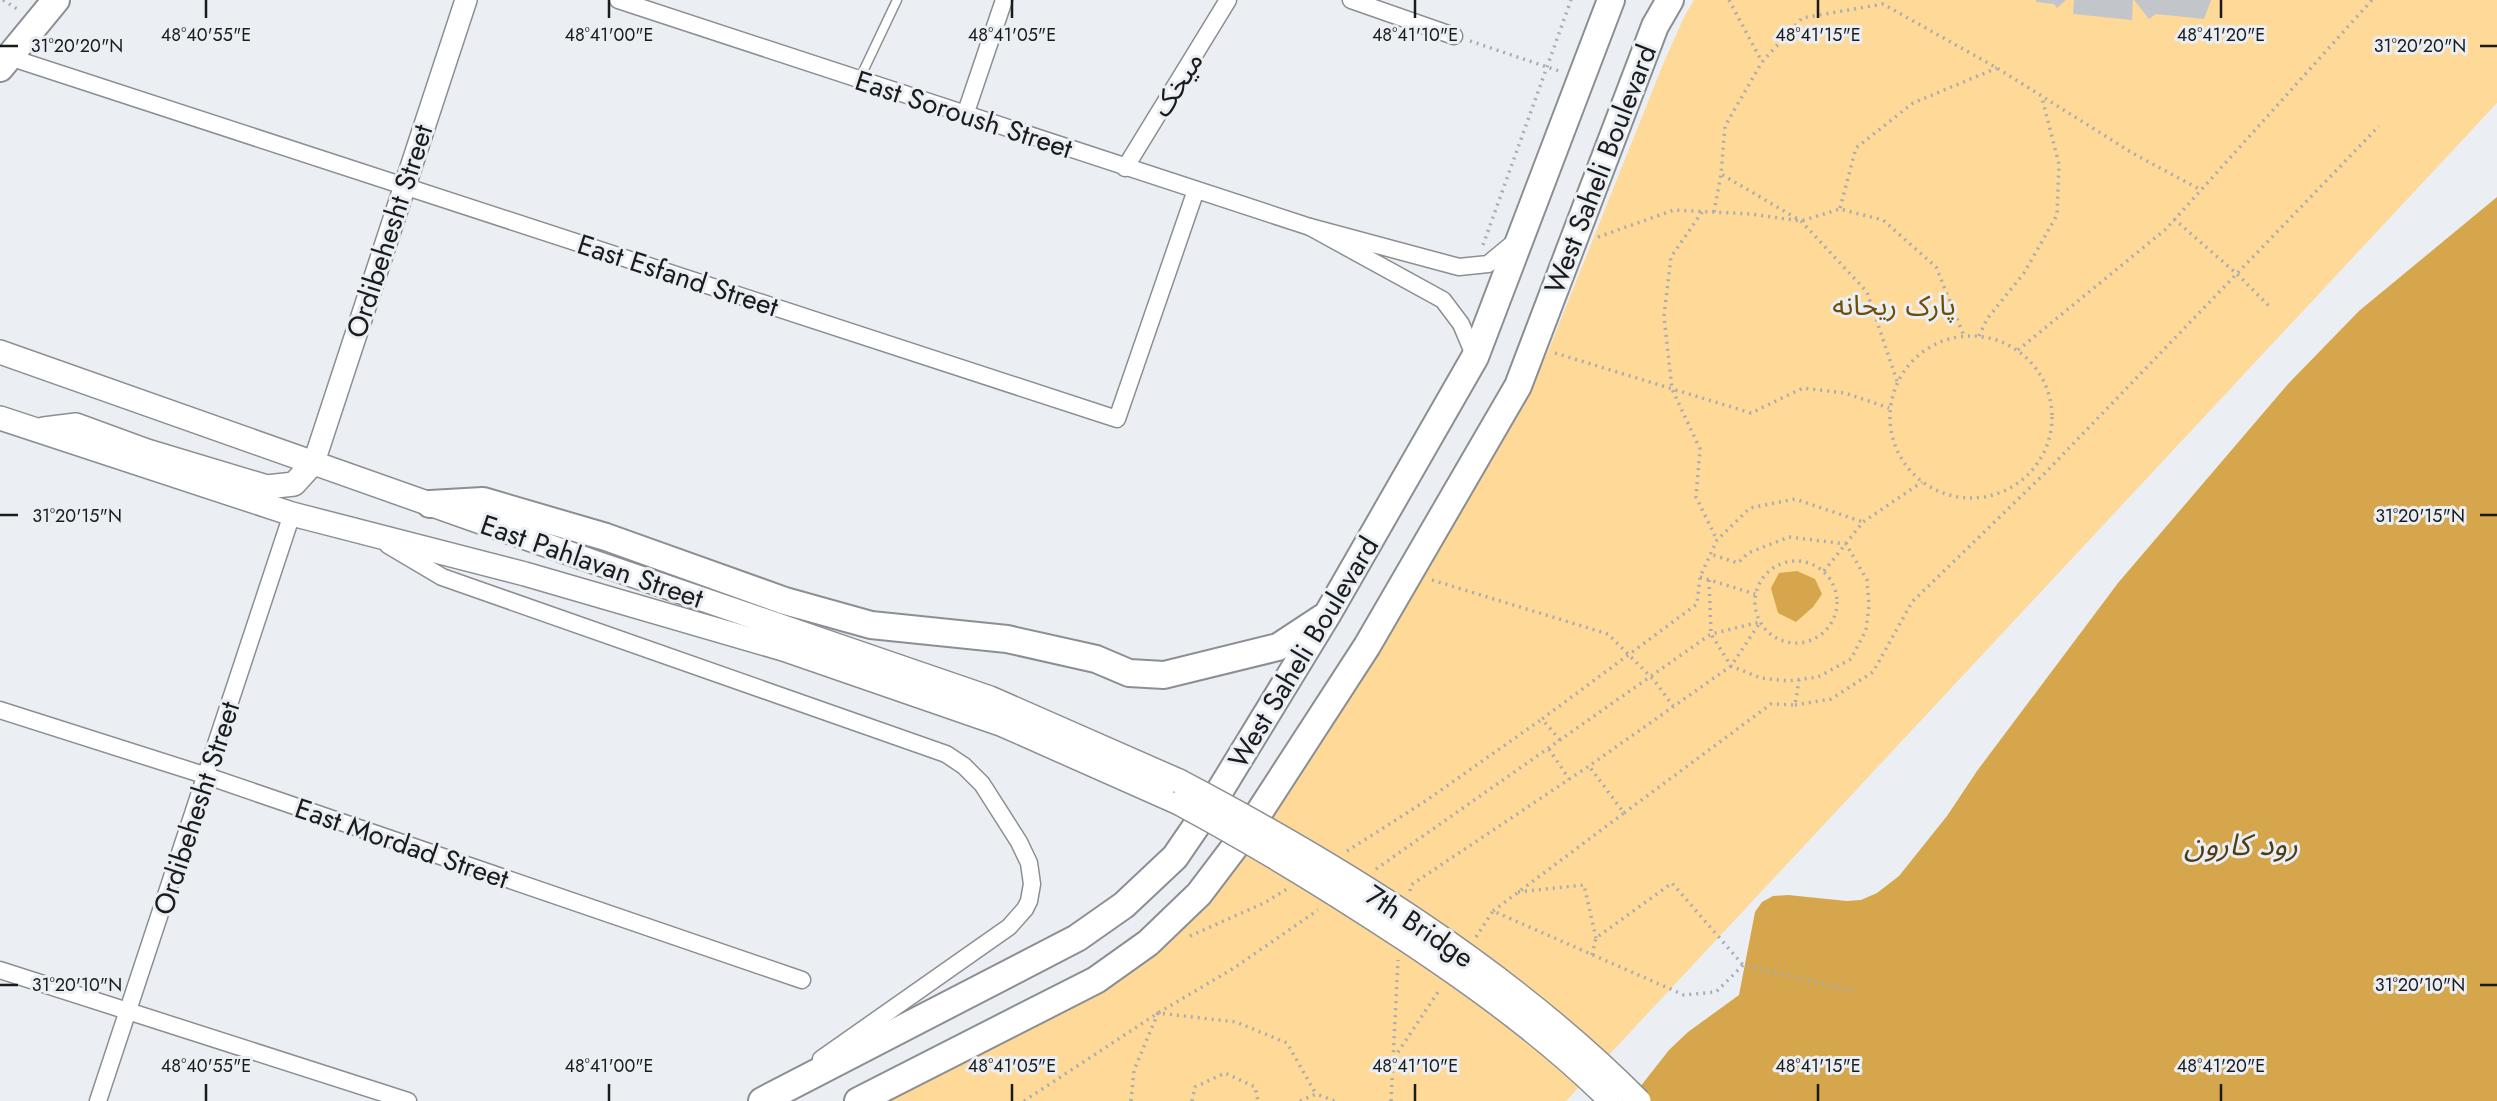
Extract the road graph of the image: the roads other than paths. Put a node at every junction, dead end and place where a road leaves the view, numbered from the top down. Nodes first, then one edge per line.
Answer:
1 (56, 0) edge
2 (466, 0) edge
3 (618, 0) edge
4 (897, 0) edge
5 (1004, 0) edge
6 (1228, 0) edge
7 (1351, 0) edge
8 (1611, 0) edge
9 (1670, 0) edge
10 (1454, 36) road end
11 (4, 63) edge
12 (859, 80) junction
13 (965, 115) junction
14 (1125, 168) junction
15 (404, 185) junction
16 (1196, 190) junction
17 (1310, 227) junction
18 (1519, 239) junction
19 (0, 352) edge
20 (1475, 357) junction
21 (0, 418) edge
22 (37, 430) junction
23 (314, 462) junction
24 (430, 504) junction
25 (292, 514) junction
26 (370, 534) junction
27 (1326, 615) junction
28 (0, 710) edge
29 (206, 776) junction
30 (1179, 792) junction
31 (0, 970) edge
32 (802, 980) dead end
33 (128, 1013) junction
34 (98, 1101) edge
35 (408, 1101) edge
36 (761, 1101) edge
37 (858, 1101) edge
38 (1611, 1101) edge
39 (1639, 1101) edge

1 - 11 main road
2 - 15 street, Ordibehesht Street
3 - 12 street, East Soroush Street
4 - 12 lane
5 - 13 street
6 - 14 street, میخک
7 - 10 street
8 - 18 main road, West Saheli Boulevard
9 - 37 main road, West Saheli Boulevard
11 - 15 street, East Esfand Street
12 - 13 street, East Soroush Street
13 - 14 street, East Soroush Street
14 - 16 street, East Soroush Street
15 - 16 street, East Esfand Street
15 - 23 street, Ordibehesht Street
16 - 17 street, East Soroush Street
17 - 18 street
17 - 20 street
18 - 20 main road, West Saheli Boulevard
19 - 23 main road, East Pahlavan Street
20 - 27 main road, West Saheli Boulevard
21 - 22 main road, East Pahlavan Street
22 - 23 main road
22 - 25 main road, East Pahlavan Street
23 - 24 main road, East Pahlavan Street
24 - 27 main road
24 - 30 main road, East Pahlavan Street
25 - 26 main road, East Pahlavan Street
25 - 29 street, Ordibehesht Street
26 - 30 main road, East Pahlavan Street
26 - 36 street, East Pahlavan Street
27 - 36 main road, West Saheli Boulevard
28 - 29 street, East Mordad Street
29 - 32 street, East Mordad Street
29 - 33 street, Ordibehesht Street
30 - 38 main road, 7th Bridge, bridge
30 - 39 main road, 7th Bridge, bridge
31 - 33 street
33 - 34 street, Ordibehesht Street
33 - 35 street

